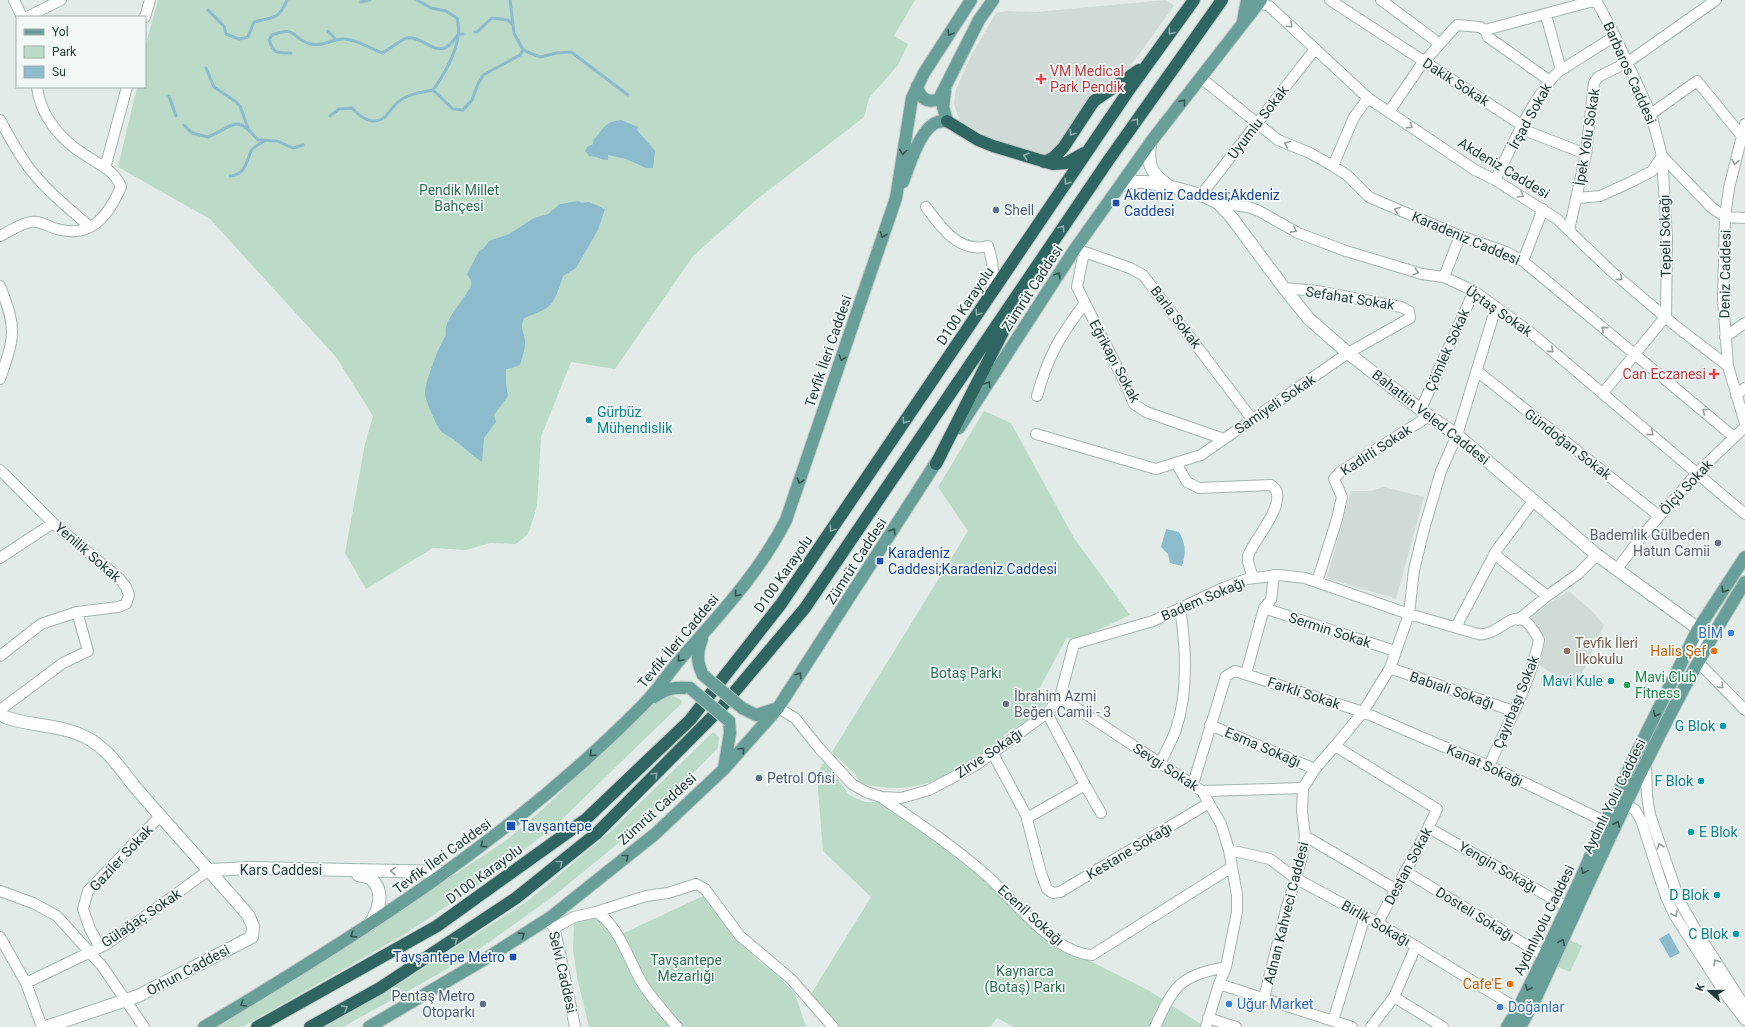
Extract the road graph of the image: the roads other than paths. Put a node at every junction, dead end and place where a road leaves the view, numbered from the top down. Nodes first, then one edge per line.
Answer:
1 (14, 0) edge
2 (61, 0) edge
3 (150, 0) edge
4 (971, 0) edge
5 (993, 0) edge
6 (1194, 0) edge
7 (1330, 0) edge
8 (1381, 0) edge
9 (1597, 0) edge
10 (1716, 0) edge
11 (1254, 1) edge
12 (1220, 2) edge
13 (1546, 15) junction
14 (22, 16) edge
15 (29, 16) edge
16 (145, 16) edge
17 (1485, 30) junction
18 (1615, 36) junction
19 (1440, 44) junction
20 (1315, 49) junction
21 (1424, 62) junction
22 (1628, 62) junction
23 (1147, 65) junction
24 (1561, 70) junction
25 (1201, 78) junction
26 (1550, 81) junction
27 (917, 86) junction
28 (37, 88) edge
29 (126, 88) edge
30 (945, 89) junction
31 (1368, 98) junction
32 (1389, 112) junction
33 (1651, 114) junction
34 (0, 120) edge
35 (947, 121) junction
36 (1256, 124) junction
37 (1745, 124) edge
38 (1523, 126) junction
39 (1743, 136) edge
40 (1150, 143) junction
41 (1088, 150) junction
42 (1586, 154) junction
43 (1662, 156) junction
44 (1044, 162) junction
45 (1333, 166) junction
46 (105, 168) junction
47 (1495, 180) junction
48 (1168, 186) junction
49 (1119, 187) junction
50 (1201, 196) junction
51 (896, 198) junction
52 (1577, 198) junction
53 (1218, 203) junction
54 (926, 207) dead end
55 (1543, 209) junction
56 (1725, 217) junction
57 (1744, 220) edge
58 (90, 226) junction
59 (1569, 230) junction
60 (0, 236) edge
61 (1460, 236) junction
62 (1080, 250) junction
63 (1040, 260) junction
64 (1523, 261) junction
65 (1444, 277) junction
66 (0, 286) edge
67 (1284, 288) junction
68 (1474, 291) junction
69 (991, 295) junction
70 (1085, 303) junction
71 (1496, 306) junction
72 (1666, 316) junction
73 (1745, 323) edge
74 (1725, 337) junction
75 (1348, 353) junction
76 (1634, 354) junction
77 (1728, 366) junction
78 (1477, 372) junction
79 (0, 379) edge
80 (1745, 388) edge
81 (1603, 393) junction
82 (1736, 395) junction
83 (1037, 396) dead end
84 (1425, 412) junction
85 (1252, 419) junction
86 (1745, 423) edge
87 (1745, 427) edge
88 (1036, 434) dead end
89 (1457, 435) junction
90 (1734, 437) junction
91 (1224, 439) junction
92 (1176, 463) junction
93 (936, 464) junction
94 (0, 470) edge
95 (1696, 473) junction
96 (1534, 500) junction
97 (1745, 514) edge
98 (1659, 516) junction
99 (53, 523) junction
100 (1494, 554) junction
101 (1597, 555) junction
102 (1745, 557) edge
103 (0, 558) edge
104 (1617, 569) junction
105 (1274, 575) junction
106 (1253, 578) junction
107 (1317, 582) junction
108 (1745, 582) edge
109 (1547, 596) junction
110 (1180, 608) junction
111 (1264, 608) junction
112 (77, 612) junction
113 (1409, 614) junction
114 (1518, 620) junction
115 (1456, 627) junction
116 (1698, 629) junction
117 (706, 630) junction
118 (1711, 638) junction
119 (1395, 651) junction
120 (0, 656) edge
121 (1698, 662) junction
122 (1390, 668) junction
123 (1246, 674) junction
124 (1060, 697) junction
125 (644, 704) junction
126 (778, 708) junction
127 (1745, 710) edge
128 (1513, 711) junction
129 (1047, 712) junction
130 (1363, 712) junction
131 (2, 714) edge
132 (1210, 725) junction
133 (1335, 746) junction
134 (992, 752) junction
135 (1161, 762) junction
136 (1646, 762) junction
137 (1489, 766) junction
138 (724, 769) junction
139 (1315, 769) junction
140 (1193, 784) junction
141 (1085, 785) junction
142 (1303, 788) junction
143 (1202, 791) junction
144 (881, 797) junction
145 (1209, 803) junction
146 (1626, 804) junction
147 (1101, 813) dead end
148 (161, 815) junction
149 (1027, 818) junction
150 (1606, 822) junction
151 (1429, 828) junction
152 (1305, 836) junction
153 (1229, 850) junction
154 (1232, 867) junction
155 (209, 870) junction
156 (233, 870) junction
157 (1406, 871) junction
158 (446, 872) junction
159 (1295, 878) junction
160 (1395, 889) junction
161 (0, 891) edge
162 (1567, 907) junction
163 (596, 912) junction
164 (1365, 916) junction
165 (369, 924) junction
166 (551, 924) junction
167 (1378, 924) junction
168 (0, 937) edge
169 (1416, 946) junction
170 (100, 947) junction
171 (88, 951) junction
172 (1544, 956) junction
173 (1226, 967) junction
174 (26, 982) junction
175 (1219, 984) junction
176 (1394, 997) junction
177 (1264, 998) junction
178 (126, 1001) junction
179 (1745, 1007) edge
180 (1518, 1009) junction
181 (1745, 1020) edge
182 (1333, 1021) junction
183 (1207, 1023) edge
184 (42, 1027) edge
185 (46, 1027) edge
186 (144, 1027) edge
187 (204, 1027) edge
188 (257, 1027) edge
189 (310, 1027) edge
190 (369, 1027) edge
191 (575, 1027) edge
192 (677, 1027) edge
193 (833, 1027) edge
194 (1155, 1027) edge
195 (1236, 1027) edge
196 (1352, 1027) edge
197 (1372, 1027) edge
198 (1443, 1027) edge
199 (1507, 1027) edge
200 (1520, 1027) edge

1 - 14 street
2 - 15 street
3 - 16 street
4 -> 27 main road, Tevfik İleri Caddesi
5 - 30 main road
6 -> 23 highway, D100 Karayolu
7 - 21 street, Dakik Sokak
8 - 19 street
9 - 13 street
9 - 18 street, Barbaros Caddesi
10 - 22 street, İpek Yolu Sokak
11 -> 20 street, Akdeniz Caddesi
11 - 25 main road, Zümrüt Caddesi
63 -> 12 highway
13 - 17 street
13 - 24 street
17 - 19 street
17 - 26 street
18 - 22 street, Barbaros Caddesi
18 - 24 street, İrşad Sokak
19 - 21 street
20 - 31 street, Akdeniz Caddesi
20 - 36 street, Uyumlu Sokak
21 - 32 street
21 - 38 street, Dakik Sokak
22 - 33 street, Barbaros Caddesi
22 - 42 street, İpek Yolu Sokak
23 - 41 highway, D100 Karayolu
23 -> 44 highway
24 - 26 street, İrşad Sokak
25 - 36 street, Karadeniz Caddesi
40 -> 25 main road, Zümrüt Caddesi
26 - 38 street, İrşad Sokak
27 - 30 main road
27 -> 51 main road, Tevfik İleri Caddesi
28 - 46 street
29 - 46 street
30 - 35 main road
31 - 32 street, Akdeniz Caddesi
31 - 45 street
32 -> 47 street, Akdeniz Caddesi
33 - 39 street
33 - 43 street, Barbaros Caddesi
34 - 58 street
44 -> 35 highway
35 - 51 main road
45 -> 36 street, Karadeniz Caddesi
36 - 50 street, Uyumlu Sokak
37 - 39 street, Deniz Caddesi
38 - 42 street, Dakik Sokak
38 - 47 street, İrşad Sokak
39 -> 56 street, Deniz Caddesi
40 - 48 street
40 - 49 main road, Zümrüt Caddesi
41 - 44 highway
41 -> 69 highway, D100 Karayolu
42 - 52 street, İpek Yolu Sokak
43 - 52 street
43 - 56 street, Barbaros Caddesi
43 - 72 street, Tepeli Sokağı
61 -> 45 street, Karadeniz Caddesi
46 - 58 street
47 -> 55 street, Akdeniz Caddesi
48 - 49 street, Bahattin Veled Caddesi
48 - 50 street, Bahattin Veled Caddesi
49 - 62 main road, Zümrüt Caddesi
50 - 53 street, Bahattin Veled Caddesi
51 -> 117 main road, Tevfik İleri Caddesi
52 - 59 street, İpek Yolu Sokak
53 -> 65 street, Üçtaş Sokak
53 - 67 street, Bahattin Veled Caddesi
54 - 69 street
55 - 59 street, Akdeniz Caddesi
55 - 64 street
56 - 57 street
56 - 74 street, Deniz Caddesi
58 - 60 street
59 -> 72 street, Akdeniz Caddesi
61 - 64 street, Karadeniz Caddesi
61 - 65 street
62 - 70 street, Eğrikapı Sokak
62 - 85 street, Barla Sokak
93 -> 62 main road, Zümrüt Caddesi
63 - 93 highway
189 -> 63 highway
76 -> 64 street, Karadeniz Caddesi
65 - 68 street, Üçtaş Sokak
66 - 79 street
67 - 75 street, Bahattin Veled Caddesi
67 - 75 street, Sefahat Sokak
68 - 71 street, Üçtaş Sokak
68 - 84 street, Çömlek Sokak
69 -> 188 highway, D100 Karayolu
70 - 83 street
70 - 91 street, Eğrikapı Sokak
71 - 78 street, Adnan Kahveci Caddesi
71 -> 81 street, Üçtaş Sokak
72 - 76 street
72 - 77 street, Akdeniz Caddesi
73 - 74 street
74 - 77 street, Deniz Caddesi
75 - 84 street, Bahattin Veled Caddesi
75 - 85 street, Samiyeli Sokak
76 - 81 street
90 -> 76 street, Karadeniz Caddesi
77 - 82 street, Deniz Caddesi
78 - 89 street, Adnan Kahveci Caddesi
78 - 98 street, Gündoğan Sokak
80 - 82 street
81 -> 95 street, Üçtaş Sokak
82 - 86 street, Deniz Caddesi
84 - 89 street, Bahattin Veled Caddesi
84 - 107 street, Kadirli Sokak
85 - 91 street, Samiyeli Sokak
87 - 90 street, Ölçü Sokak
88 - 92 street, Samiyeli Sokak
89 - 96 street, Bahattin Veled Caddesi
89 - 113 street, Adnan Kahveci Caddesi
90 - 95 street, Ölçü Sokak
91 - 92 street, Samiyeli Sokak
92 - 106 street
126 -> 93 main road, Zümrüt Caddesi
94 - 99 street, Yenilik Sokak
95 - 97 street, Üçtaş Sokak
95 - 98 street, Ölçü Sokak
96 - 100 street
96 - 101 street, Bahattin Veled Caddesi
98 - 104 street, Ölçü Sokak
99 - 103 street
99 - 112 street, Yenilik Sokak
100 - 109 street
100 - 115 street
101 - 104 street, Bahattin Veled Caddesi
101 - 109 street
102 -> 116 main road
104 - 116 street, Bahattin Veled Caddesi
105 - 106 street, Badem Sokağı
105 - 107 street, Badem Sokağı
105 - 111 street
106 - 110 street, Badem Sokağı
107 - 113 street, Badem Sokağı
108 - 118 main road, Aydınlı Yolu Caddesi
109 - 114 street
110 - 124 street, Badem Sokağı
110 - 135 street
111 - 119 street, Sermin Sokak
111 - 123 street
112 - 120 street
112 - 131 street
113 - 115 street
113 - 119 street, Adnan Kahveci Caddesi
114 - 115 street
114 - 128 street, Çayırbaşı Sokak
116 - 118 street, Bahattin Veled Caddesi
116 - 121 street
116 -> 150 main road, Aydınlıyolu Caddesi
117 -> 125 main road, Tevfik İleri Caddesi
117 - 126 main road, bridge
118 - 121 main road, Aydınlı Yolu Caddesi
119 - 122 street, Adnan Kahveci Caddesi
121 -> 127 street
121 - 136 main road, Aydınlı Yolu Caddesi
122 - 128 street, Babıali Sokağı
122 - 130 street, Adnan Kahveci Caddesi
123 - 130 street, Farklı Sokak
123 - 132 street
124 - 129 street, Zirve Sokağı
124 - 135 street, Sevgi Sokak
125 - 138 main road, bridge
125 -> 158 main road, Tevfik İleri Caddesi
138 -> 126 main road, Zümrüt Caddesi
126 - 144 street, Zirve Sokağı
128 - 137 street, Çayırbaşı Sokak
129 - 134 street, Zirve Sokağı
129 - 141 street
130 - 133 street, Adnan Kahveci Caddesi
130 - 137 street, Kanat Sokağı
131 - 148 street
132 - 139 street, Esma Sokağı
132 - 140 street
133 - 139 street, Adnan Kahveci Caddesi
133 - 151 street, Destan Sokak
134 - 144 street, Zirve Sokağı
134 - 149 street
135 - 140 street, Sevgi Sokak
136 - 146 main road, Aydınlı Yolu Caddesi
179 -> 136 street
137 - 150 street, Kanat Sokağı
166 -> 138 main road, Zümrüt Caddesi
139 - 142 street, Adnan Kahveci Caddesi
140 - 143 street, Sevgi Sokak
141 - 147 street
141 - 149 street
142 - 143 street
142 - 152 street, Adnan Kahveci Caddesi
143 - 145 street, Sevgi Sokak
144 - 154 street, Ecenil Sokağı
145 - 149 street, Kestane Sokağı
145 - 153 street, Sevgi Sokak
146 -> 181 street
200 -> 146 main road, Aydınlı Yolu Caddesi
148 - 155 street
148 - 170 street, Gaziler Sokak
150 -> 162 main road, Aydınlıyolu Caddesi
151 - 157 street, Destan Sokak
151 - 162 street, Yengin Sokağı
152 - 159 street, Adnan Kahveci Caddesi
152 - 160 street
153 - 154 street, Sevgi Sokak
153 - 159 street, Birlik Sokağı
154 - 173 street, Sevgi Sokak
155 - 156 street
155 - 170 street, Gülağaç Sokak
155 - 178 street, Orhun Caddesi
158 -> 156 street, Kars Caddesi
156 - 165 street, Kars Caddesi
157 - 160 street, Destan Sokak
157 - 172 street, Dosteli Sokağı
158 - 165 main road, Tevfik İleri Caddesi
159 - 164 street, Birlik Sokağı
159 - 177 street, Adnan Kahveci Caddesi
160 - 167 street, Destan Sokak
161 - 171 street
162 - 172 main road, Aydınlıyolu Caddesi
163 - 166 street
163 - 192 street
163 - 193 street
164 - 167 street, Birlik Sokağı
164 - 182 street
165 -> 187 main road, Tevfik İleri Caddesi
190 -> 166 main road, Zümrüt Caddesi
166 - 191 street, Selvi Caddesi
167 - 169 street, Birlik Sokağı
168 - 174 street
169 - 176 street
169 - 180 street, Birlik Sokağı
170 - 171 street, Gülağaç Sokak
171 - 174 street, Gülağaç Sokak
171 - 178 street
172 -> 180 main road, Aydınlıyolu Caddesi
173 - 175 street, Sevgi Sokak
173 - 194 street
174 - 184 street
175 - 177 street
175 - 183 street, Sevgi Sokak
176 - 197 street
176 - 198 street
177 - 182 street
178 - 185 street, Orhun Caddesi
178 - 186 street
180 - 199 main road, Aydınlıyolu Caddesi
182 - 196 street
183 - 195 street

